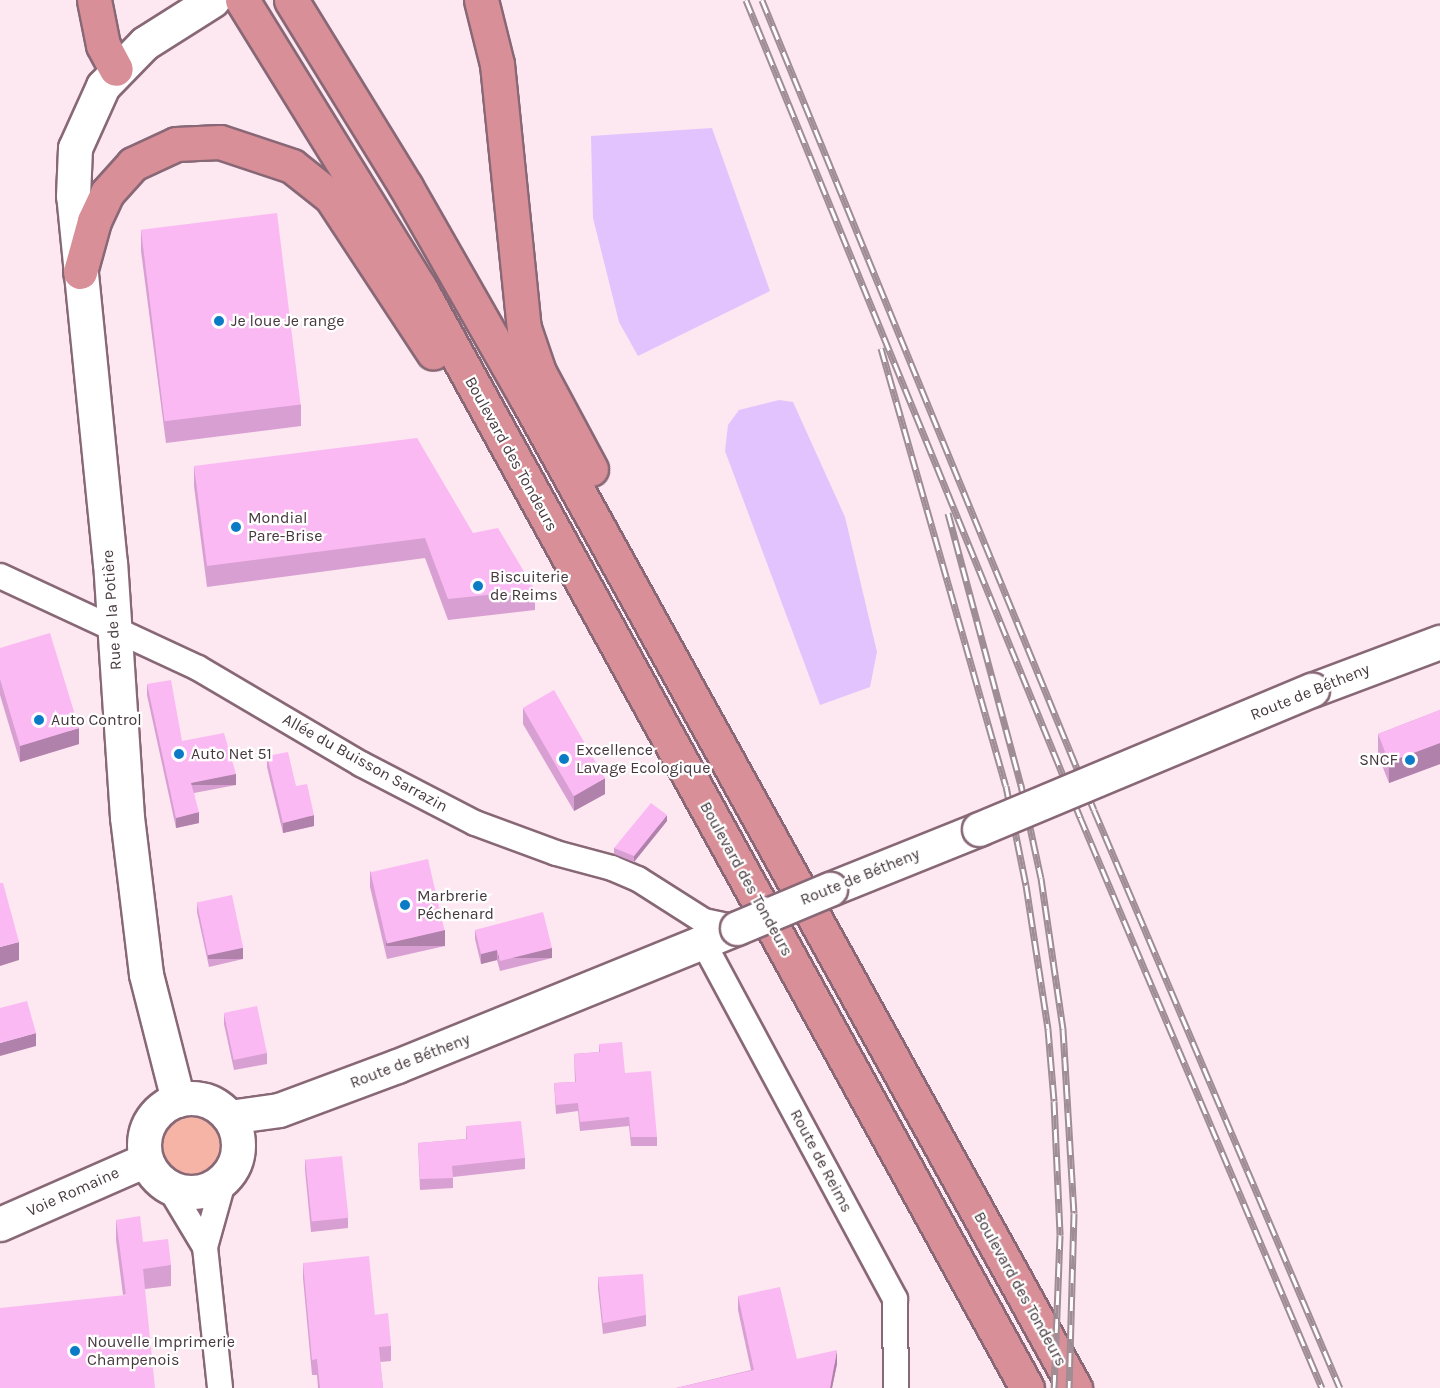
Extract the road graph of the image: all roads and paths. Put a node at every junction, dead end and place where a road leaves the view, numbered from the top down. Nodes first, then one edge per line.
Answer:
1 (94, 0) edge
2 (213, 0) edge
3 (242, 0) edge
4 (291, 0) edge
5 (481, 0) edge
6 (116, 69) junction
7 (80, 272) junction
8 (569, 559) junction
9 (0, 576) edge
10 (114, 633) junction
11 (1440, 642) edge
12 (687, 687) junction
13 (737, 928) junction
14 (704, 944) junction
15 (178, 1100) junction
16 (279, 1110) junction
17 (229, 1117) junction
18 (146, 1160) junction
19 (231, 1165) junction
20 (169, 1187) junction
21 (0, 1224) edge
22 (205, 1247) junction
23 (897, 1386) edge
24 (220, 1388) edge
25 (1027, 1388) edge
26 (1075, 1388) edge

1 - 6 highway
2 - 6 main road
3 - 8 highway, Boulevard des Tondeurs
4 - 12 highway, Boulevard des Tondeurs
5 - 12 highway
6 - 7 main road, Rue de la Potière
7 - 8 highway
7 - 10 main road, Rue de la Potière
8 - 25 highway, Boulevard des Tondeurs
9 - 10 street, Allée du Buisson Sarrazin
10 - 13 street, Allée du Buisson Sarrazin
10 - 15 main road, Rue de la Potière
11 - 13 main road, Route de Bétheny, bridge
12 - 26 highway, Boulevard des Tondeurs
13 - 14 main road, Route de Bétheny
14 - 16 main road, Route de Bétheny
14 - 23 street, Route de Reims
15 - 17 main road
15 - 18 main road
16 - 17 main road, Route de Bétheny
16 - 19 main road, Route de Bétheny
17 - 19 main road
18 - 20 main road
18 - 21 main road, Voie Romaine
19 - 20 main road
19 - 22 street
20 - 22 street
22 - 24 street

